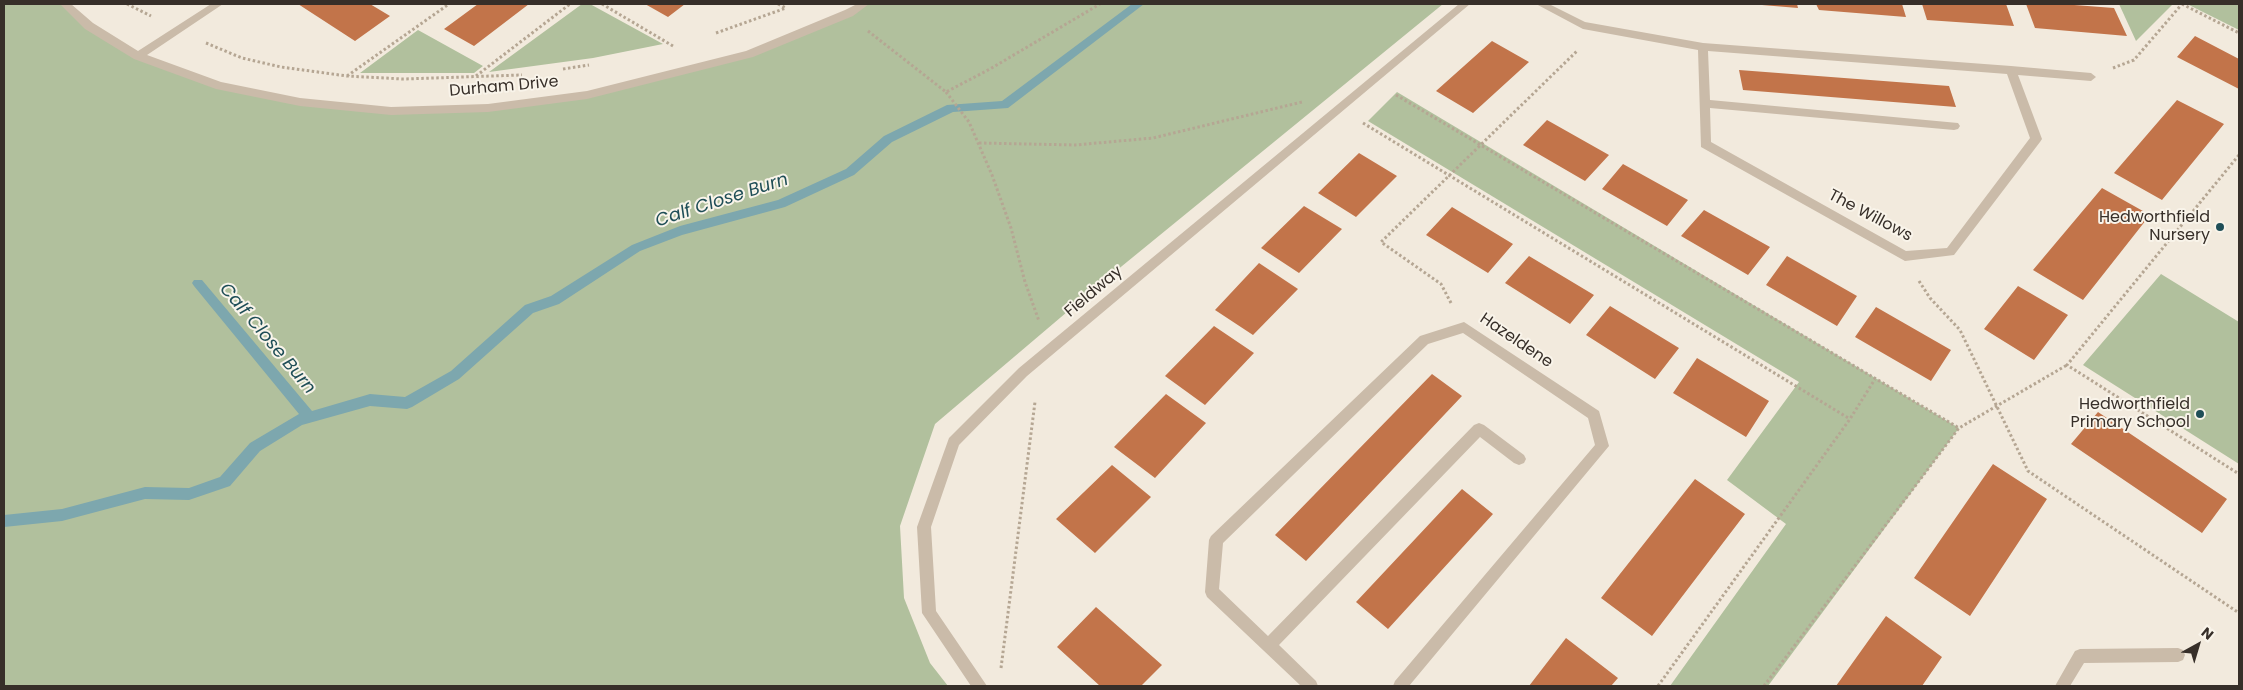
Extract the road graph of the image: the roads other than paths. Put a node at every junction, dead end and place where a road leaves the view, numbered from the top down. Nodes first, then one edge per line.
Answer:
1 (65, 4) edge
2 (218, 4) edge
3 (864, 4) edge
4 (1465, 4) edge
5 (1541, 4) edge
6 (1703, 47) junction
7 (138, 56) junction
8 (2011, 70) junction
9 (2092, 77) road end
10 (1704, 104) junction
11 (1954, 126) dead end
12 (1519, 459) dead end
13 (1268, 646) junction
14 (2178, 655) dead end
15 (980, 686) edge
16 (1311, 686) edge
17 (1400, 686) edge
18 (2062, 686) edge

1 - 7 street, Durham Drive
2 - 7 street
3 - 7 street, Durham Drive
4 - 15 street, Fieldway
5 - 6 street
6 - 8 street
6 - 10 street, The Willows
8 - 9 street
8 - 10 street, The Willows
10 - 11 street
12 - 13 street
13 - 16 street, Hazeldene
13 - 17 street, Hazeldene
14 - 18 street

